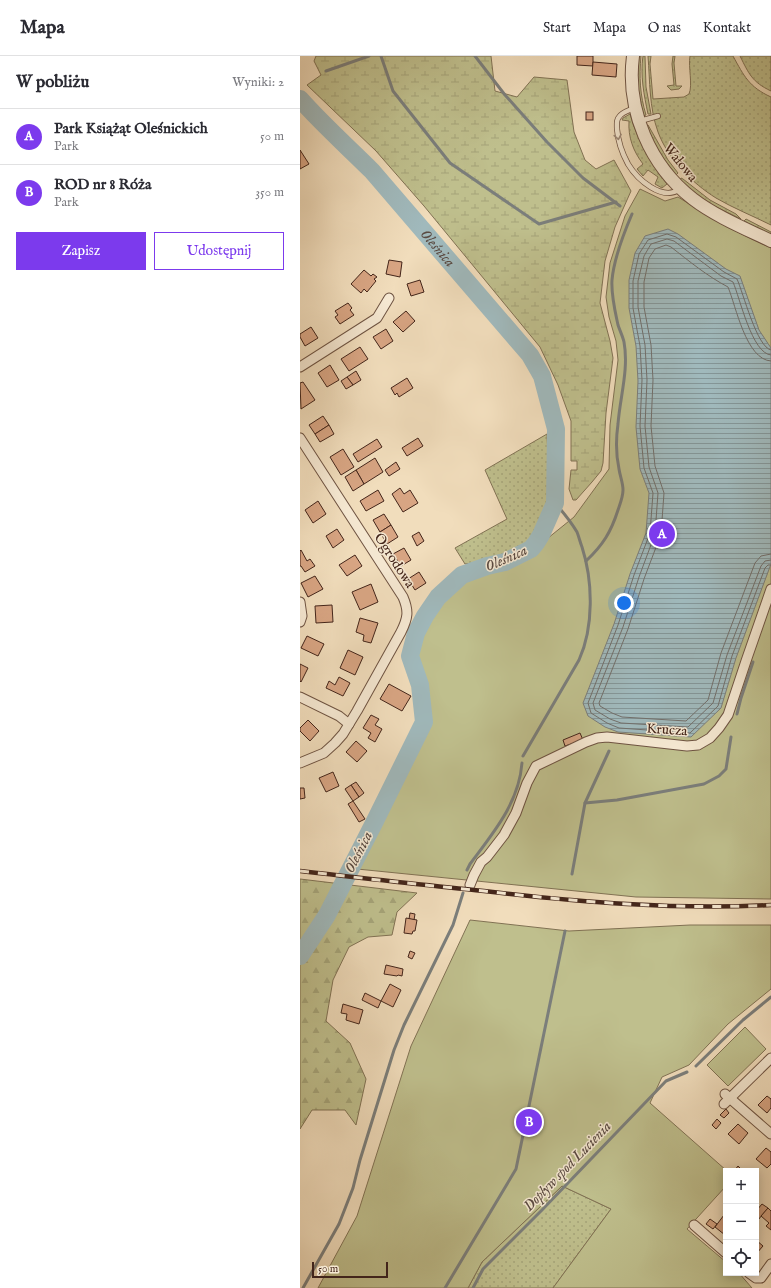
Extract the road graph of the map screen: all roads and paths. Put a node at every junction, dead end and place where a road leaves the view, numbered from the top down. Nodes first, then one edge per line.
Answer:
1 (632, 56) edge
2 (634, 108) junction
3 (658, 116) dead end
4 (638, 122) junction
5 (681, 189) junction
6 (771, 241) edge
7 (389, 298) dead end
8 (300, 367) edge
9 (300, 438) edge
10 (771, 589) edge
11 (300, 602) edge
12 (300, 622) edge
13 (300, 697) edge
14 (349, 724) junction
15 (300, 763) edge
16 (470, 885) dead end
17 (771, 1058) edge
18 (771, 1134) edge
19 (694, 1225) dead end
20 (723, 1250) edge
21 (771, 1264) edge
22 (753, 1276) edge

1 - 2 street, Wałowa
2 - 4 street, Wałowa
2 -> 5 lane
3 - 4 lane
4 - 5 street, Wałowa
5 - 6 street, Wałowa
7 - 8 street
9 - 14 street, Ogrodowa
10 - 16 street, Krucza
11 - 12 street
13 - 14 street
14 - 15 street, Ogrodowa
17 - 18 street
19 - 20 street
21 - 22 street

